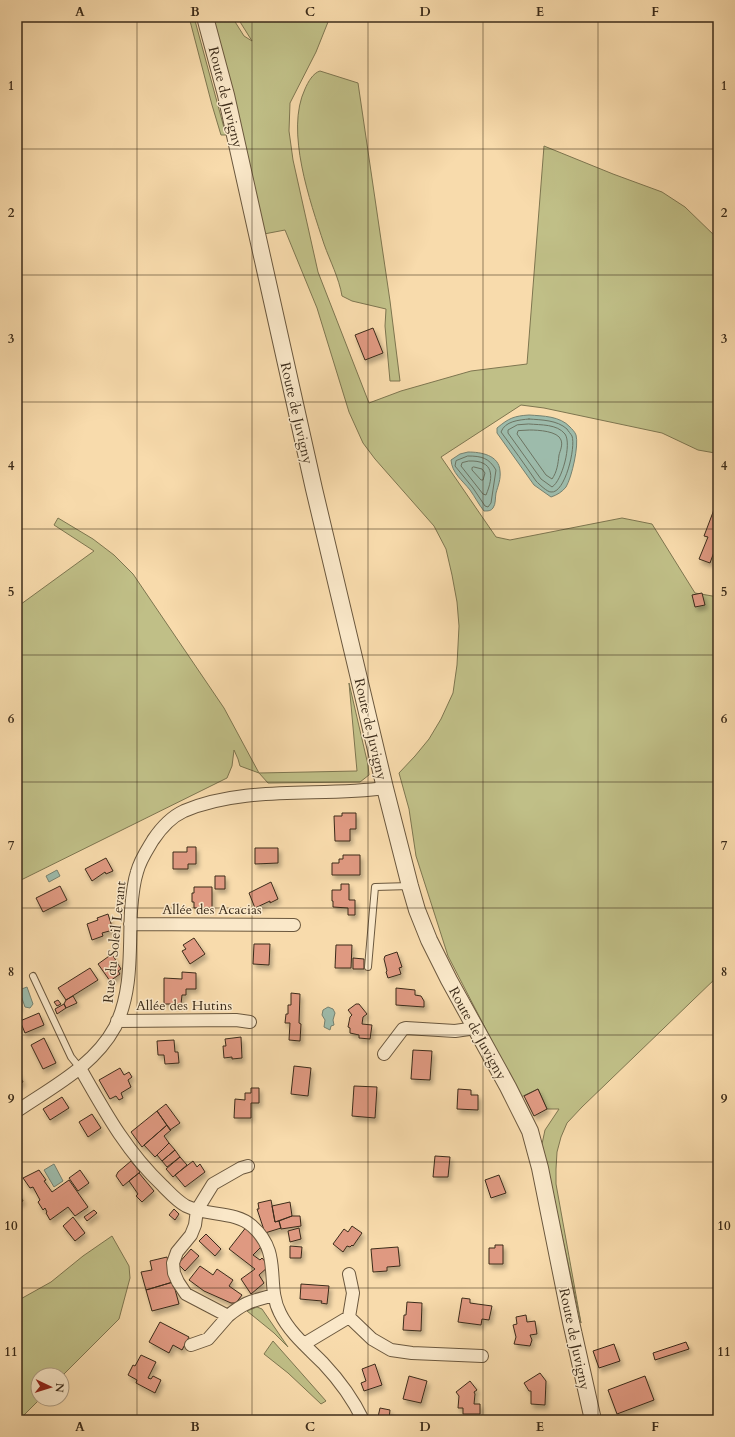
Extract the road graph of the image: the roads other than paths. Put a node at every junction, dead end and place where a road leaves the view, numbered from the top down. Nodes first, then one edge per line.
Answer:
1 (205, 17) edge
2 (385, 788) junction
3 (410, 886) junction
4 (130, 924) junction
5 (294, 925) dead end
6 (368, 966) dead end
7 (33, 976) dead end
8 (118, 1021) junction
9 (250, 1022) dead end
10 (476, 1028) junction
11 (384, 1054) dead end
12 (80, 1068) junction
13 (17, 1111) edge
14 (248, 1166) dead end
15 (197, 1210) junction
16 (349, 1274) dead end
17 (274, 1295) junction
18 (228, 1316) junction
19 (350, 1317) junction
20 (304, 1344) junction
21 (191, 1345) dead end
22 (482, 1356) dead end
23 (363, 1420) edge
24 (593, 1420) edge

1 - 2 street, Route de Juvigny
2 - 3 street, Route de Juvigny
2 - 4 street, Rue du Soleil Levant
3 - 6 lane
3 - 10 street, Route de Juvigny
4 - 5 street, Allée des Acacias
4 - 8 street, Rue du Soleil Levant
7 - 12 lane
8 - 9 street, Allée des Hutins
8 - 12 street, Rue du Soleil Levant
10 - 11 street
10 - 24 street, Route de Juvigny
12 - 13 street, Rue du Soleil Levant
12 - 15 street
14 - 15 street
15 - 17 street
15 - 18 street
16 - 19 street
17 - 18 street
17 - 20 street
18 - 21 street
19 - 20 street
19 - 22 street
20 - 23 street

